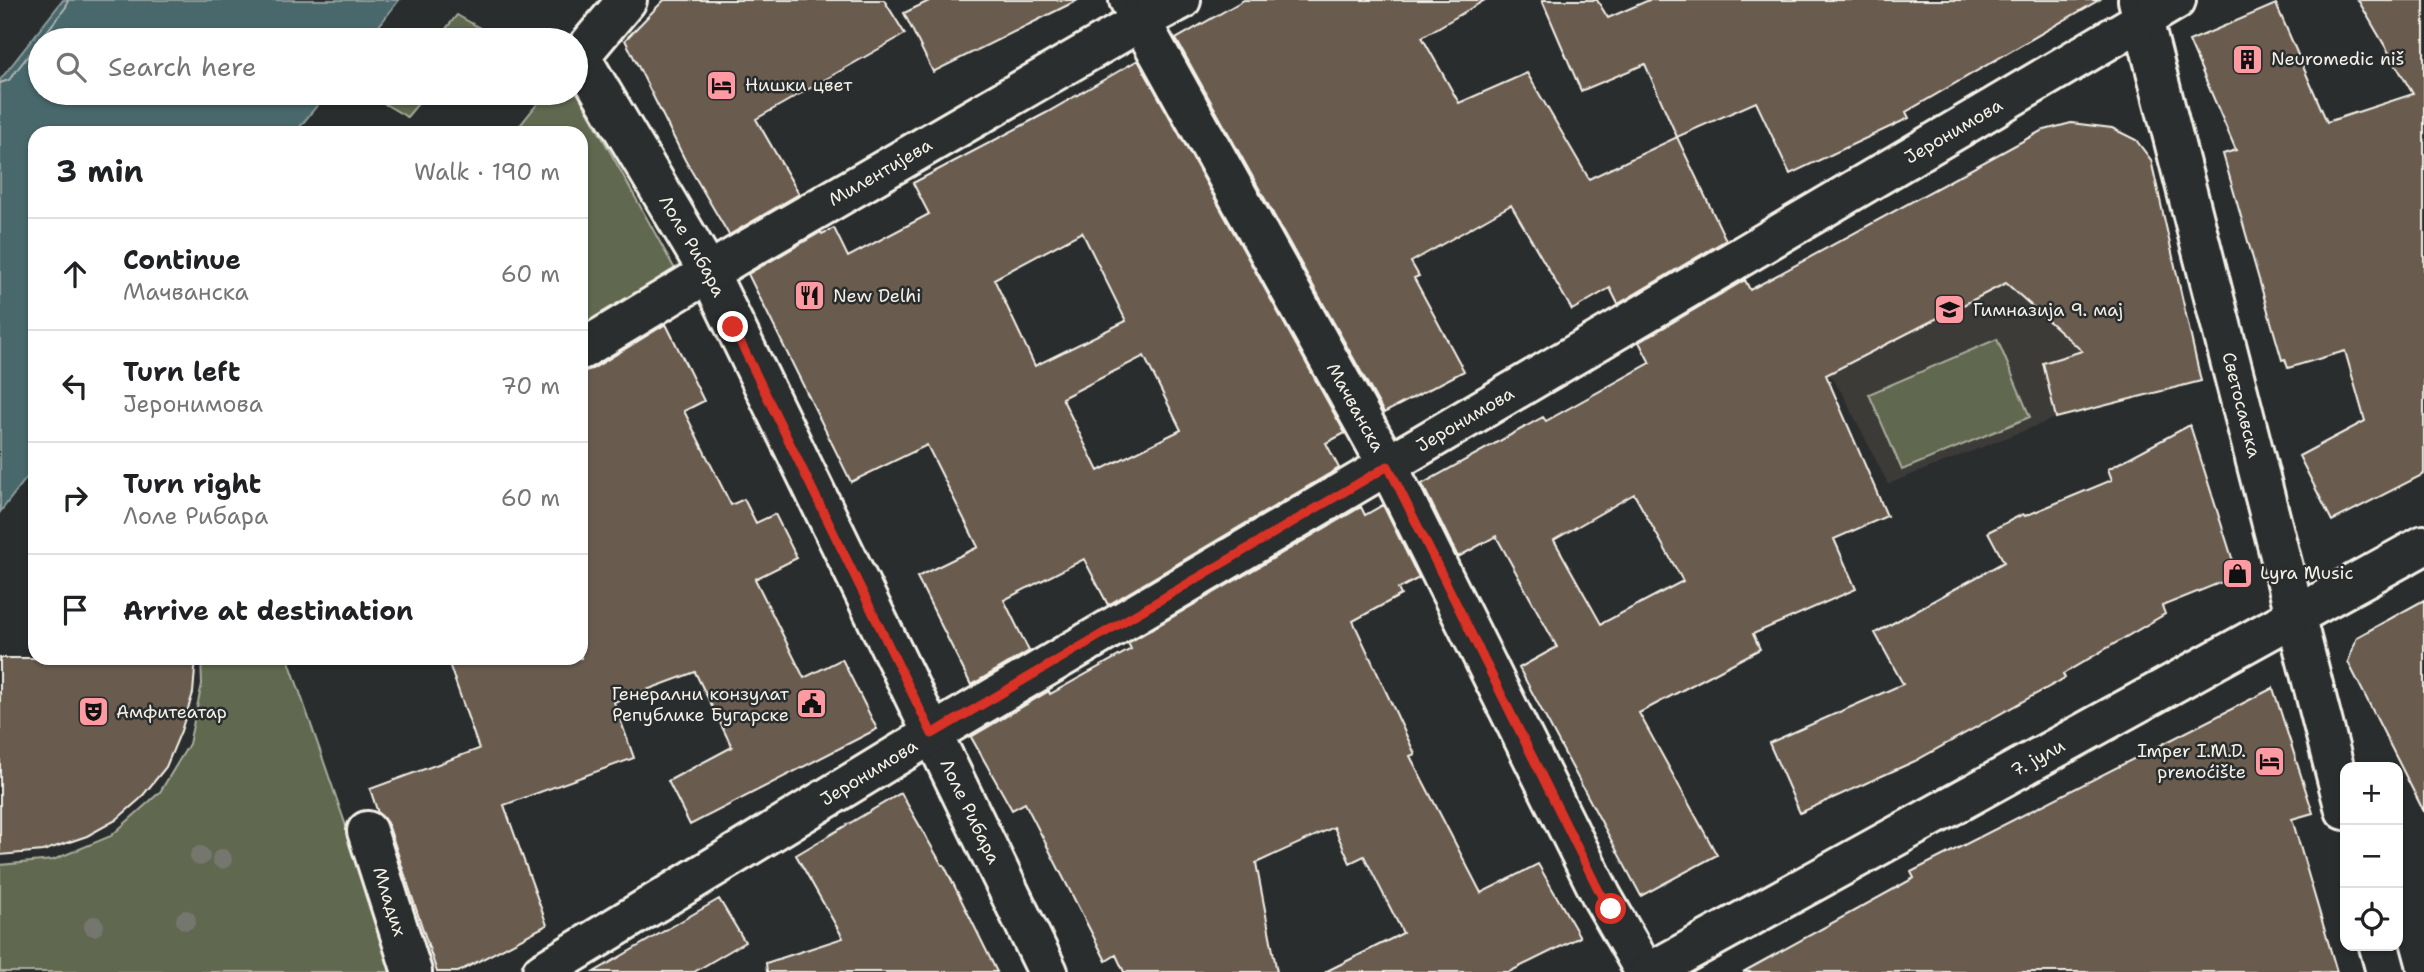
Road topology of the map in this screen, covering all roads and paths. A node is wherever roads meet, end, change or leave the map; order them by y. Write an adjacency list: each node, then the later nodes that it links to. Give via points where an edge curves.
1 (628, 0): 6 (street, Лоле Рибара)
2 (1181, 0): 5 (street, Милентијева)
3 (2176, 0): 4 (street, Јеронимова)
4 (2140, 10): 10 (street, Јеронимова); 12 (street, Светосавска)
5 (1135, 11): 8 (street, Милентијева); 10 (street, Мачванска)
6 (588, 47)
7 (588, 69): 8 (street, Лоле Рибара)
8 (709, 273): 9 (street, Милентијева); 13 (street, Лоле Рибара)
9 (588, 346)
10 (1388, 466): 13 (street, Јеронимова); 20 (street, Мачванска, via 1602,897)
11 (2424, 545): 12 (street, 7. јули)
12 (2297, 615): 14 (street, Светосавска); 20 (street, 7. јули)
13 (932, 734): 18 (street, Јеронимова); 19 (street, Лоле Рибара)
14 (2340, 790)
15 (367, 831): 17 (street, Младих)
16 (2380, 951): 21 (street)
17 (412, 972)
18 (542, 972)
19 (1048, 972)
20 (1647, 972)
21 (2386, 972)

